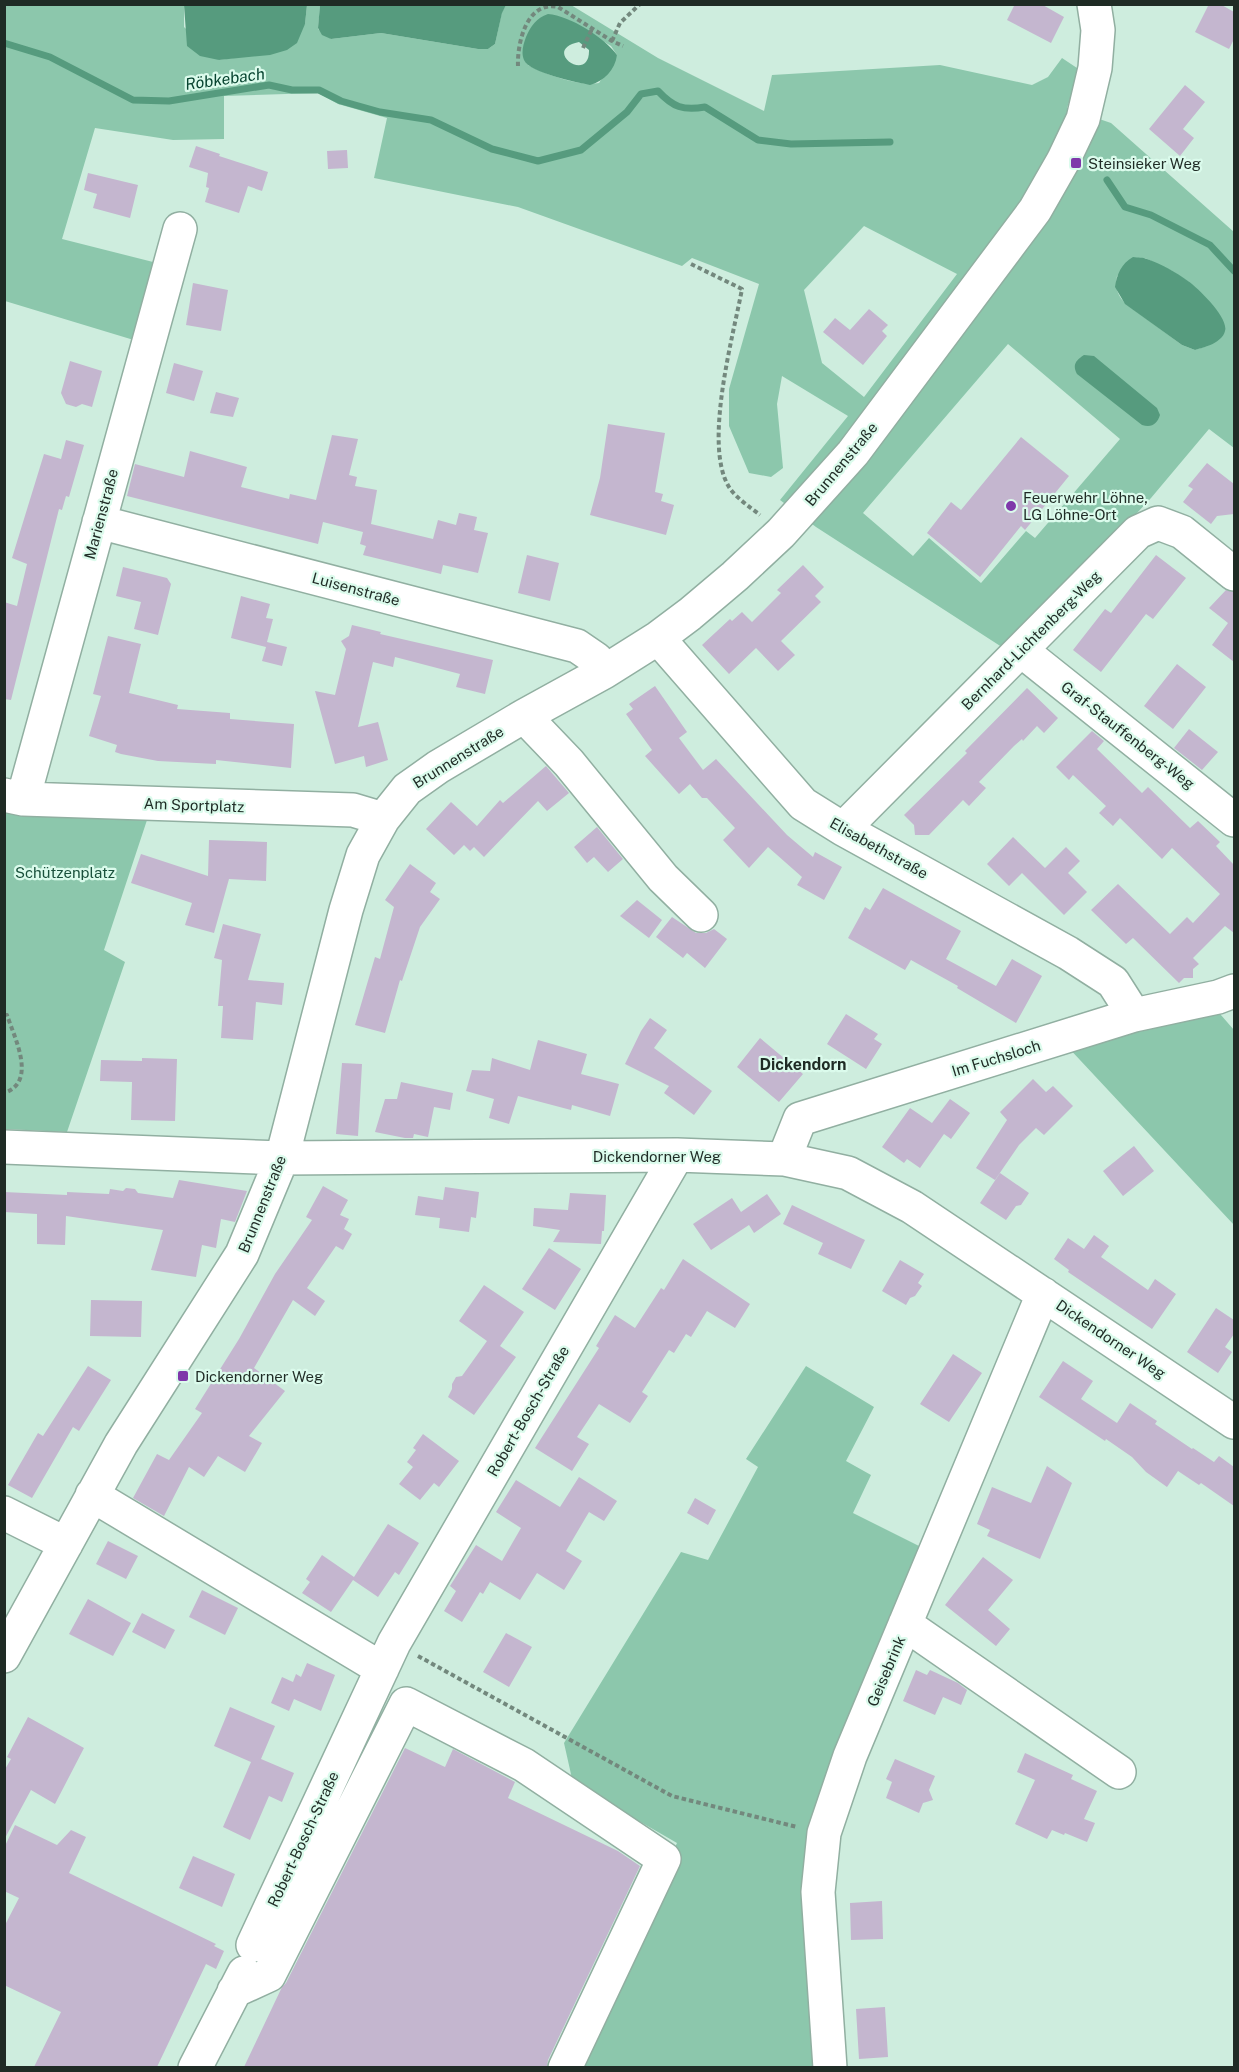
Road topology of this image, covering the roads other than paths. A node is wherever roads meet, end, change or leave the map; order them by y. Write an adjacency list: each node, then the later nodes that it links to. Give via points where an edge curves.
1 (1094, 4): 5 (street, Brunnenstraße, via 1098,30 1095,68 1083,119 1035,210 853,453 781,533)
2 (180, 229): 3 (street, Marienstraße)
3 (99, 522): 7 (street, Luisenstraße, via 577,646 596,659); 9 (street, Marienstraße)
4 (1234, 574): 6 (street, Bernhard-Lichtenberg-Weg, via 1182,532 1158,523 1138,532)
5 (658, 638): 7 (street, Brunnenstraße); 12 (street, Elisabethstraße, via 803,804)
6 (1022, 651): 11 (street, Graf-Stauffenberg-Weg); 12 (street, Bernhard-Lichtenberg-Weg)
7 (604, 672): 8 (street, Brunnenstraße)
8 (524, 716): 10 (street, Brunnenstraße, via 407,789); 13 (street, via 663,878)
9 (14, 797): 10 (street, Am Sportplatz, via 353,810)
10 (383, 819): 18 (street, Brunnenstraße, via 363,855 346,910)
11 (1234, 820)
12 (843, 829): 15 (street, Elisabethstraße, via 1104,976 1113,982)
13 (701, 915)
14 (1234, 991): 15 (street, Im Fuchsloch, via 1218,998)
15 (1134, 1015): 19 (street, Im Fuchsloch, via 800,1119)
16 (4, 1147): 18 (street, Dickendorner Weg)
17 (677, 1155): 18 (street, Dickendorner Weg); 19 (street, Dickendorner Weg); 27 (street, Robert-Bosch-Straße)
18 (282, 1158): 22 (street, Brunnenstraße, via 242,1254)
19 (784, 1159): 20 (street, Dickendorner Weg, via 848,1173 912,1207)
20 (1043, 1294): 21 (street, Dickendorner Weg); 25 (street, Geisebrink)
21 (1234, 1422)
22 (92, 1495): 24 (street, Brunnenstraße); 27 (street)
23 (4, 1513): 24 (street)
24 (66, 1544): 26 (street, Brunnenstraße)
25 (905, 1624): 28 (street); 32 (street, Geisebrink, via 850,1756 824,1833 818,1892)
26 (4, 1656)
27 (388, 1656): 29 (street, Robert-Bosch-Straße)
28 (1119, 1772)
29 (245, 1967): 30 (street, Robert-Bosch-Straße); 31 (street, via 269,1975 406,1704 524,1765 664,1859)
30 (195, 2067)
31 (566, 2067)
32 (830, 2067)

